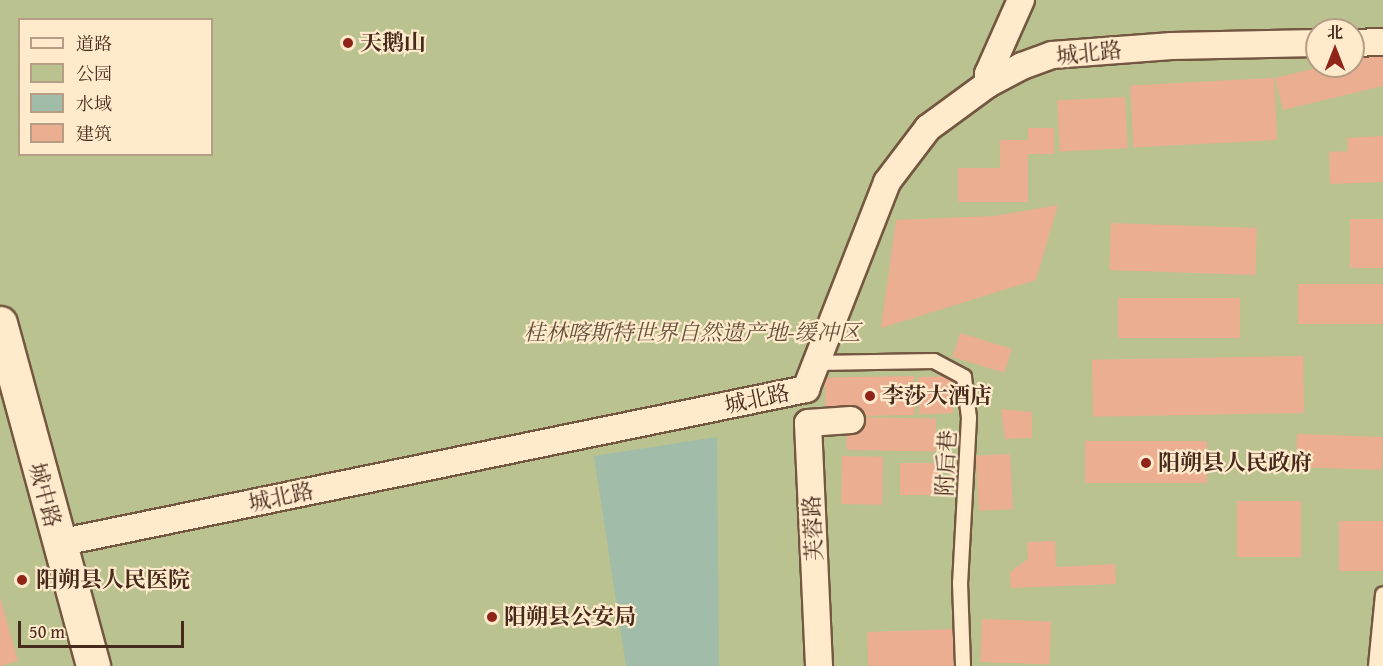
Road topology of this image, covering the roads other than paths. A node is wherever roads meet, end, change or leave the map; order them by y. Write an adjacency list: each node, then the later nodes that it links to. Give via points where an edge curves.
1 (1021, 0): 5 (street, via 988,74)
2 (1383, 42): 4 (street)
3 (1305, 43): 5 (street, 城北路, via 1172,46 1052,55)
4 (1365, 43)
5 (988, 84): 7 (street, 城北路, via 928,128 887,182)
6 (0, 323): 11 (street, 城中路)
7 (817, 363): 8 (street, 城北路); 15 (lane, 附后巷, via 934,361 964,377 969,418 960,583)
8 (806, 389): 10 (street, 芙蓉路); 11 (street, 城北路)
9 (851, 420): 10 (street)
10 (809, 449): 14 (street, 芙蓉路)
11 (58, 543): 13 (street, 城中路)
12 (1383, 594): 16 (lane)
13 (93, 666)
14 (819, 666)
15 (963, 666)
16 (1376, 666)

